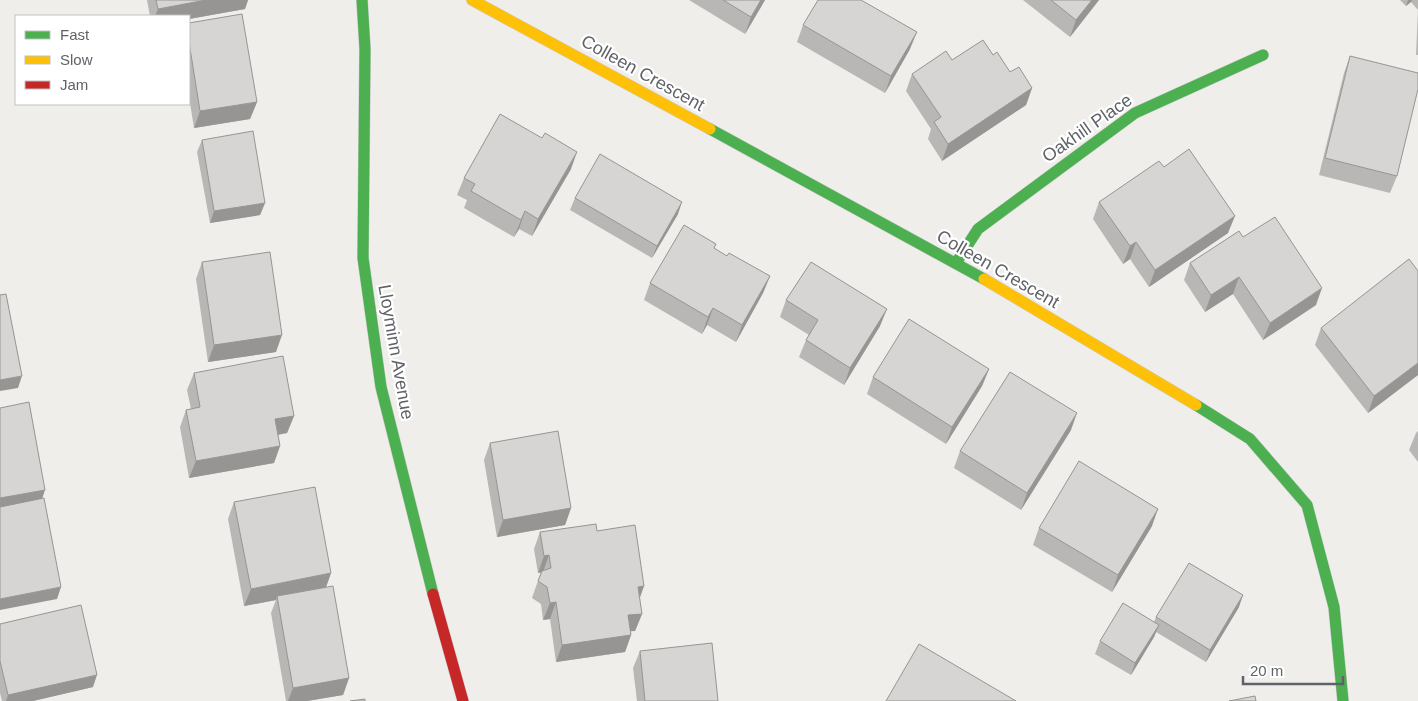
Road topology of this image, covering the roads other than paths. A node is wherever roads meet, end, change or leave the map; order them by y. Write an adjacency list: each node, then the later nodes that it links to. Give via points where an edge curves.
1 (362, 0): 5 (street, Lloyminn Avenue, via 365,59 363,258 381,387 428,578)
2 (472, 0): 4 (street, Colleen Crescent)
3 (1263, 55): 4 (street, Oakhill Place, via 1134,112 978,229)
4 (956, 263): 6 (street, Colleen Crescent, via 1250,438 1307,505 1334,607)
5 (463, 701)
6 (1343, 701)

